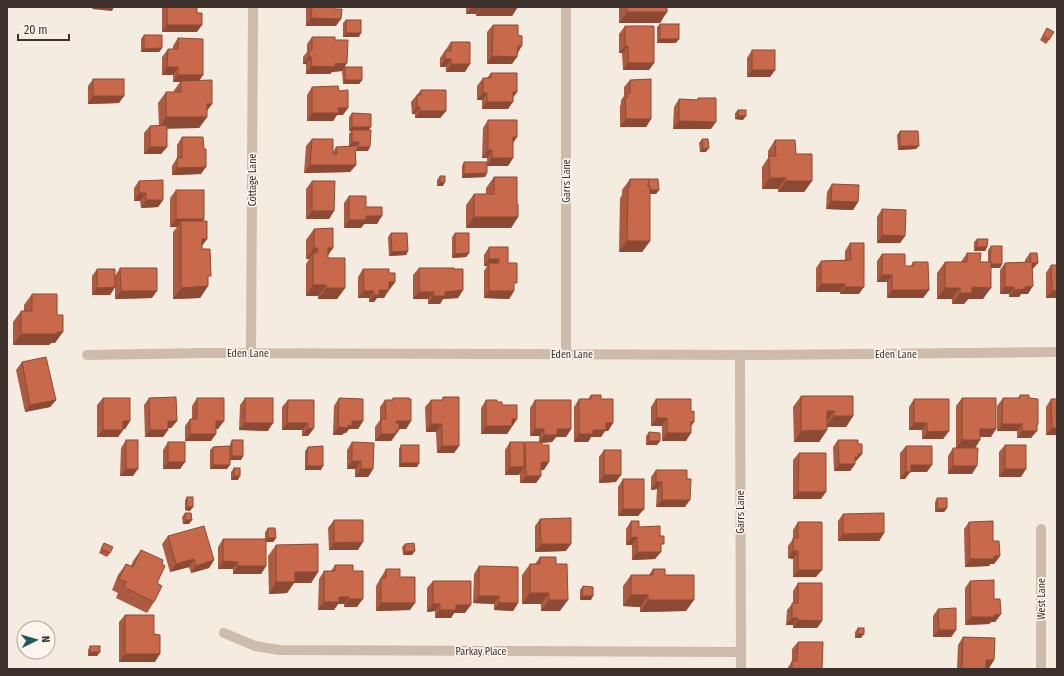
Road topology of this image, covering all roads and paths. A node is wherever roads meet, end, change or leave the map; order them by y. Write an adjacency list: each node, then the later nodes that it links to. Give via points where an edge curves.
1 (253, 7): 4 (street, Cottage Lane)
2 (566, 7): 5 (street, Garrs Lane)
3 (1057, 352): 7 (street, Eden Lane)
4 (251, 353): 5 (street, Eden Lane); 6 (street, Eden Lane)
5 (566, 354): 7 (street, Eden Lane)
6 (87, 355)
7 (740, 355): 10 (street, Garrs Lane)
8 (1041, 529): 12 (street, West Lane)
9 (224, 633): 10 (street, Parkay Place, via 254,646 279,650)
10 (741, 652): 11 (street, Garrs Lane)
11 (741, 669)
12 (1041, 669)

